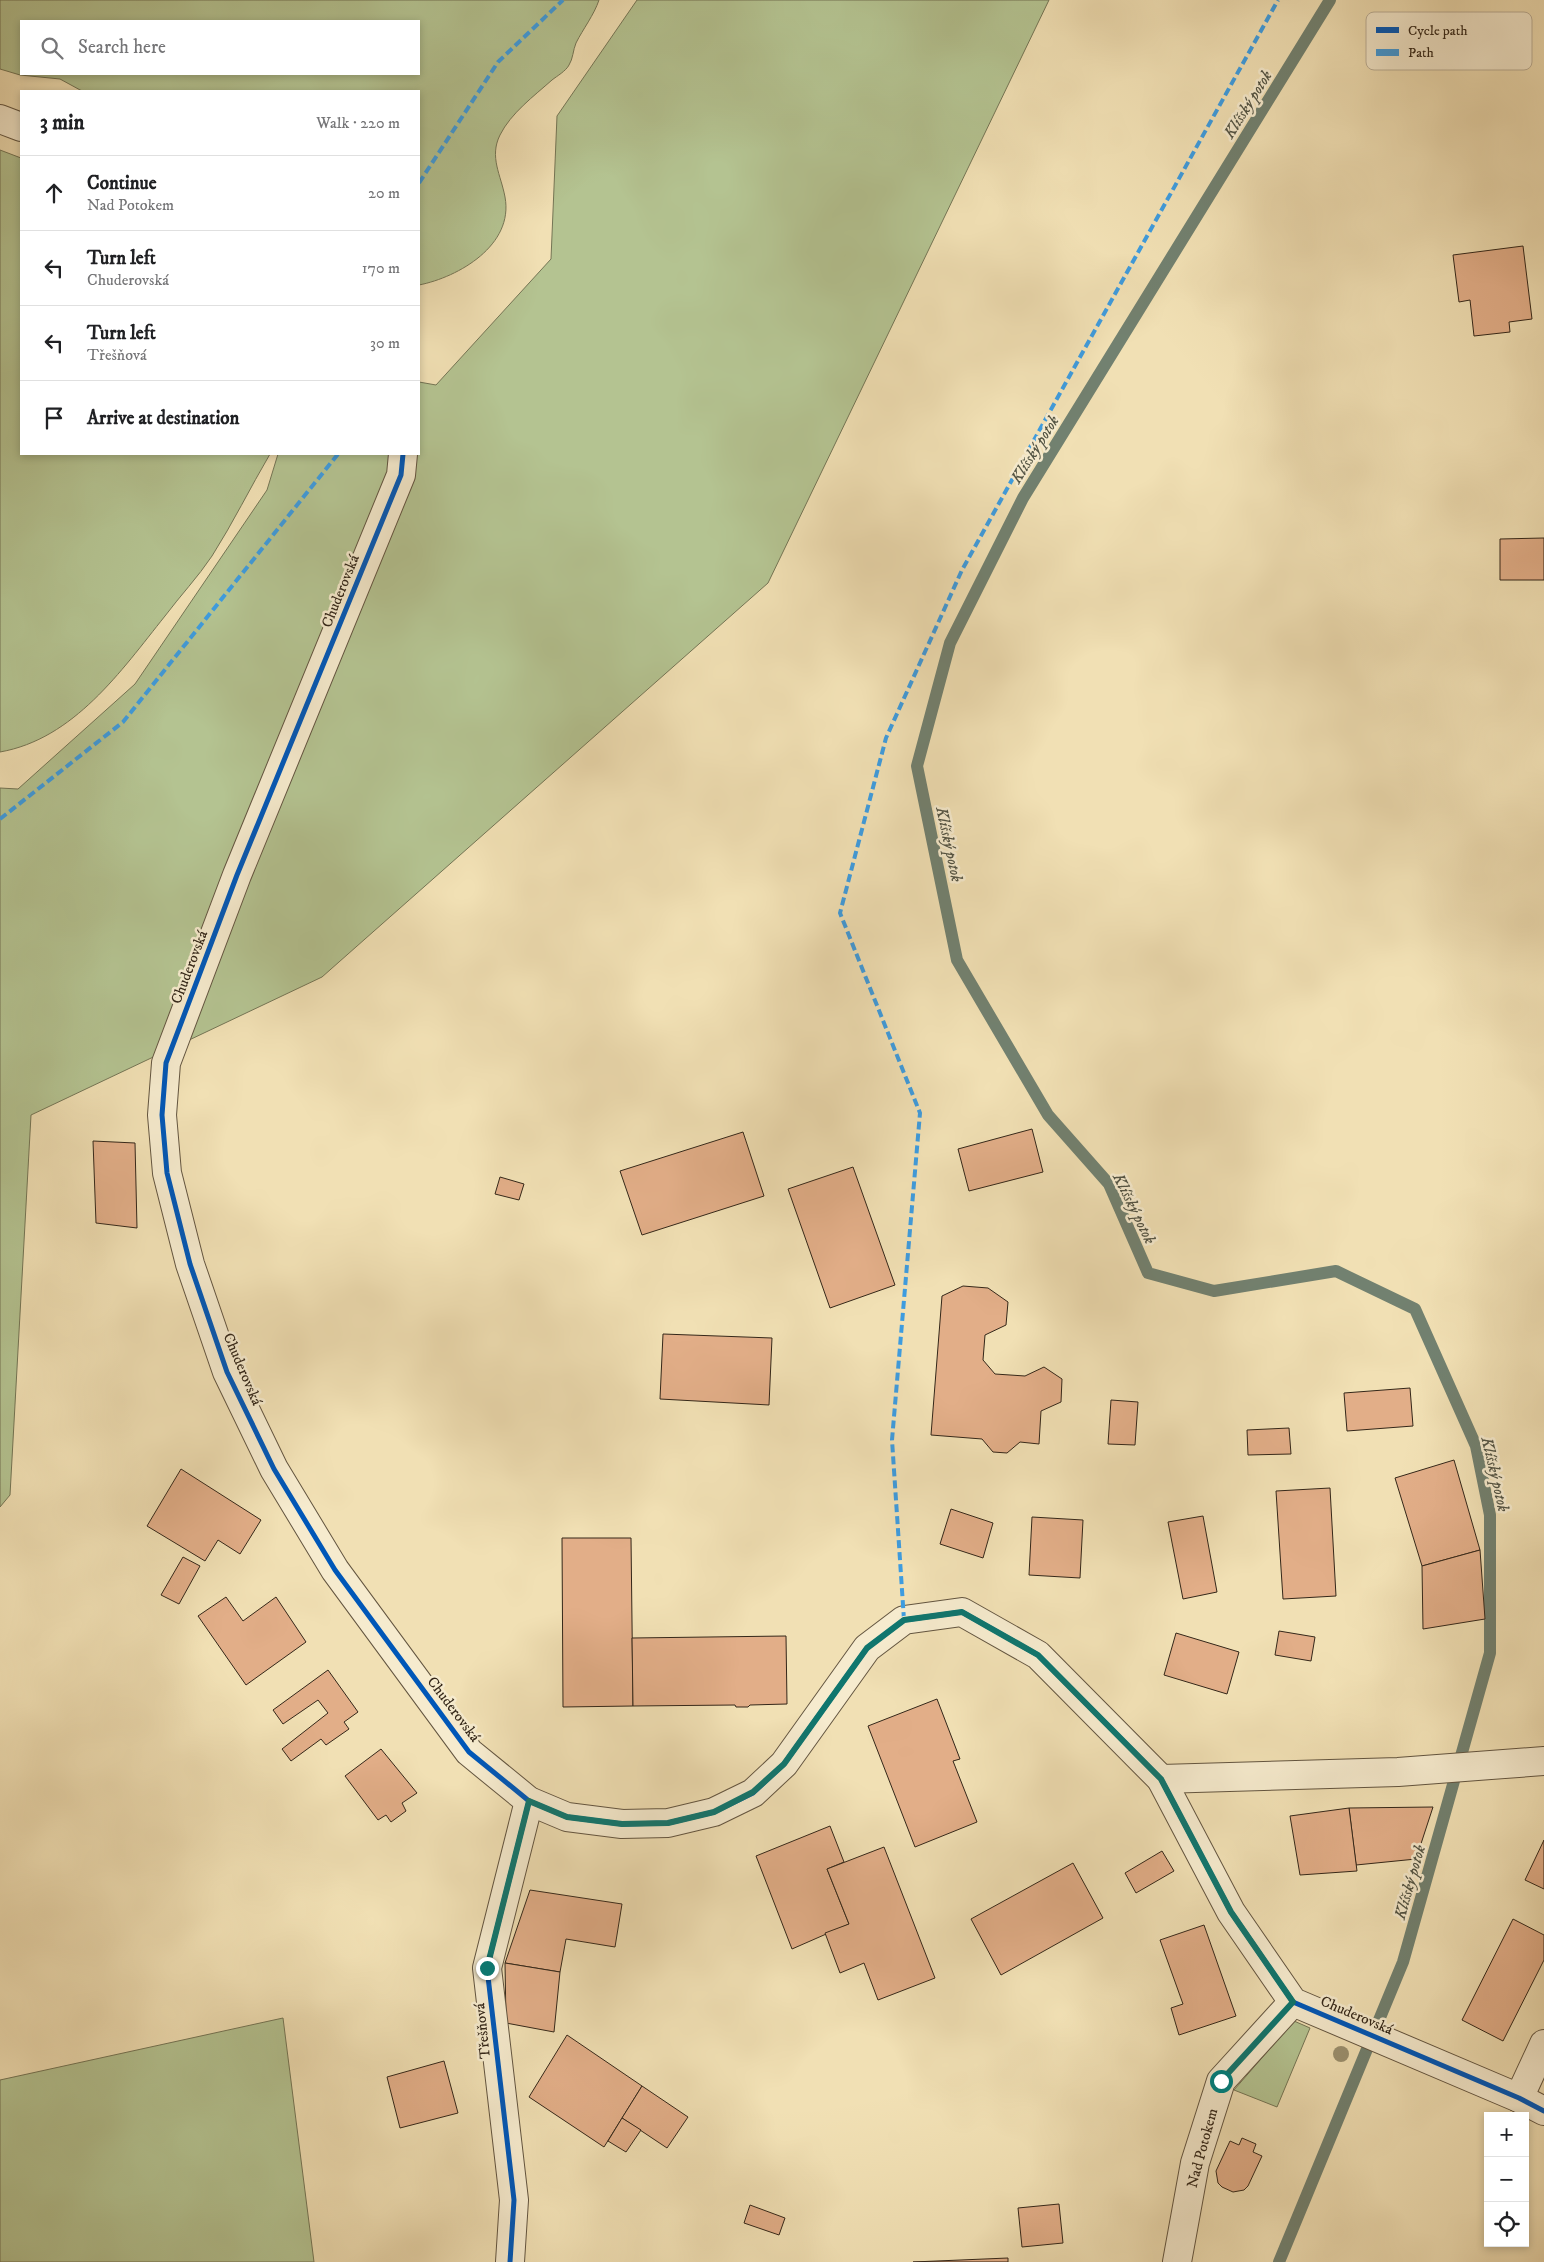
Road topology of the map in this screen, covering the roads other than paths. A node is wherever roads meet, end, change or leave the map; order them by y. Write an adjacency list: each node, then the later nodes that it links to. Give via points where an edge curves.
1 (0, 119): 2 (street)
2 (20, 127)
3 (403, 455): 6 (street, Chuderovská, via 401,475 237,875 166,1064 162,1115 168,1173 190,1264 227,1372 274,1469 336,1570 470,1752)
4 (1544, 1761): 5 (street, via 1429,1770)
5 (1161, 1779): 6 (street, Chuderovská, via 1038,1655 962,1612 904,1620 867,1648 784,1764 753,1792 714,1812 668,1823 622,1824 567,1817); 7 (street, Chuderovská, via 1231,1912)
6 (529, 1801): 11 (street, Třešňová, via 487,1968 514,2200)
7 (1293, 2002): 9 (street, Chuderovská); 12 (street, Nad Potokem, via 1221,2081 1195,2163)
8 (1544, 2044): 9 (street)
9 (1520, 2098): 10 (street, Chuderovská)
10 (1544, 2111)
11 (510, 2262)
12 (1177, 2262)

